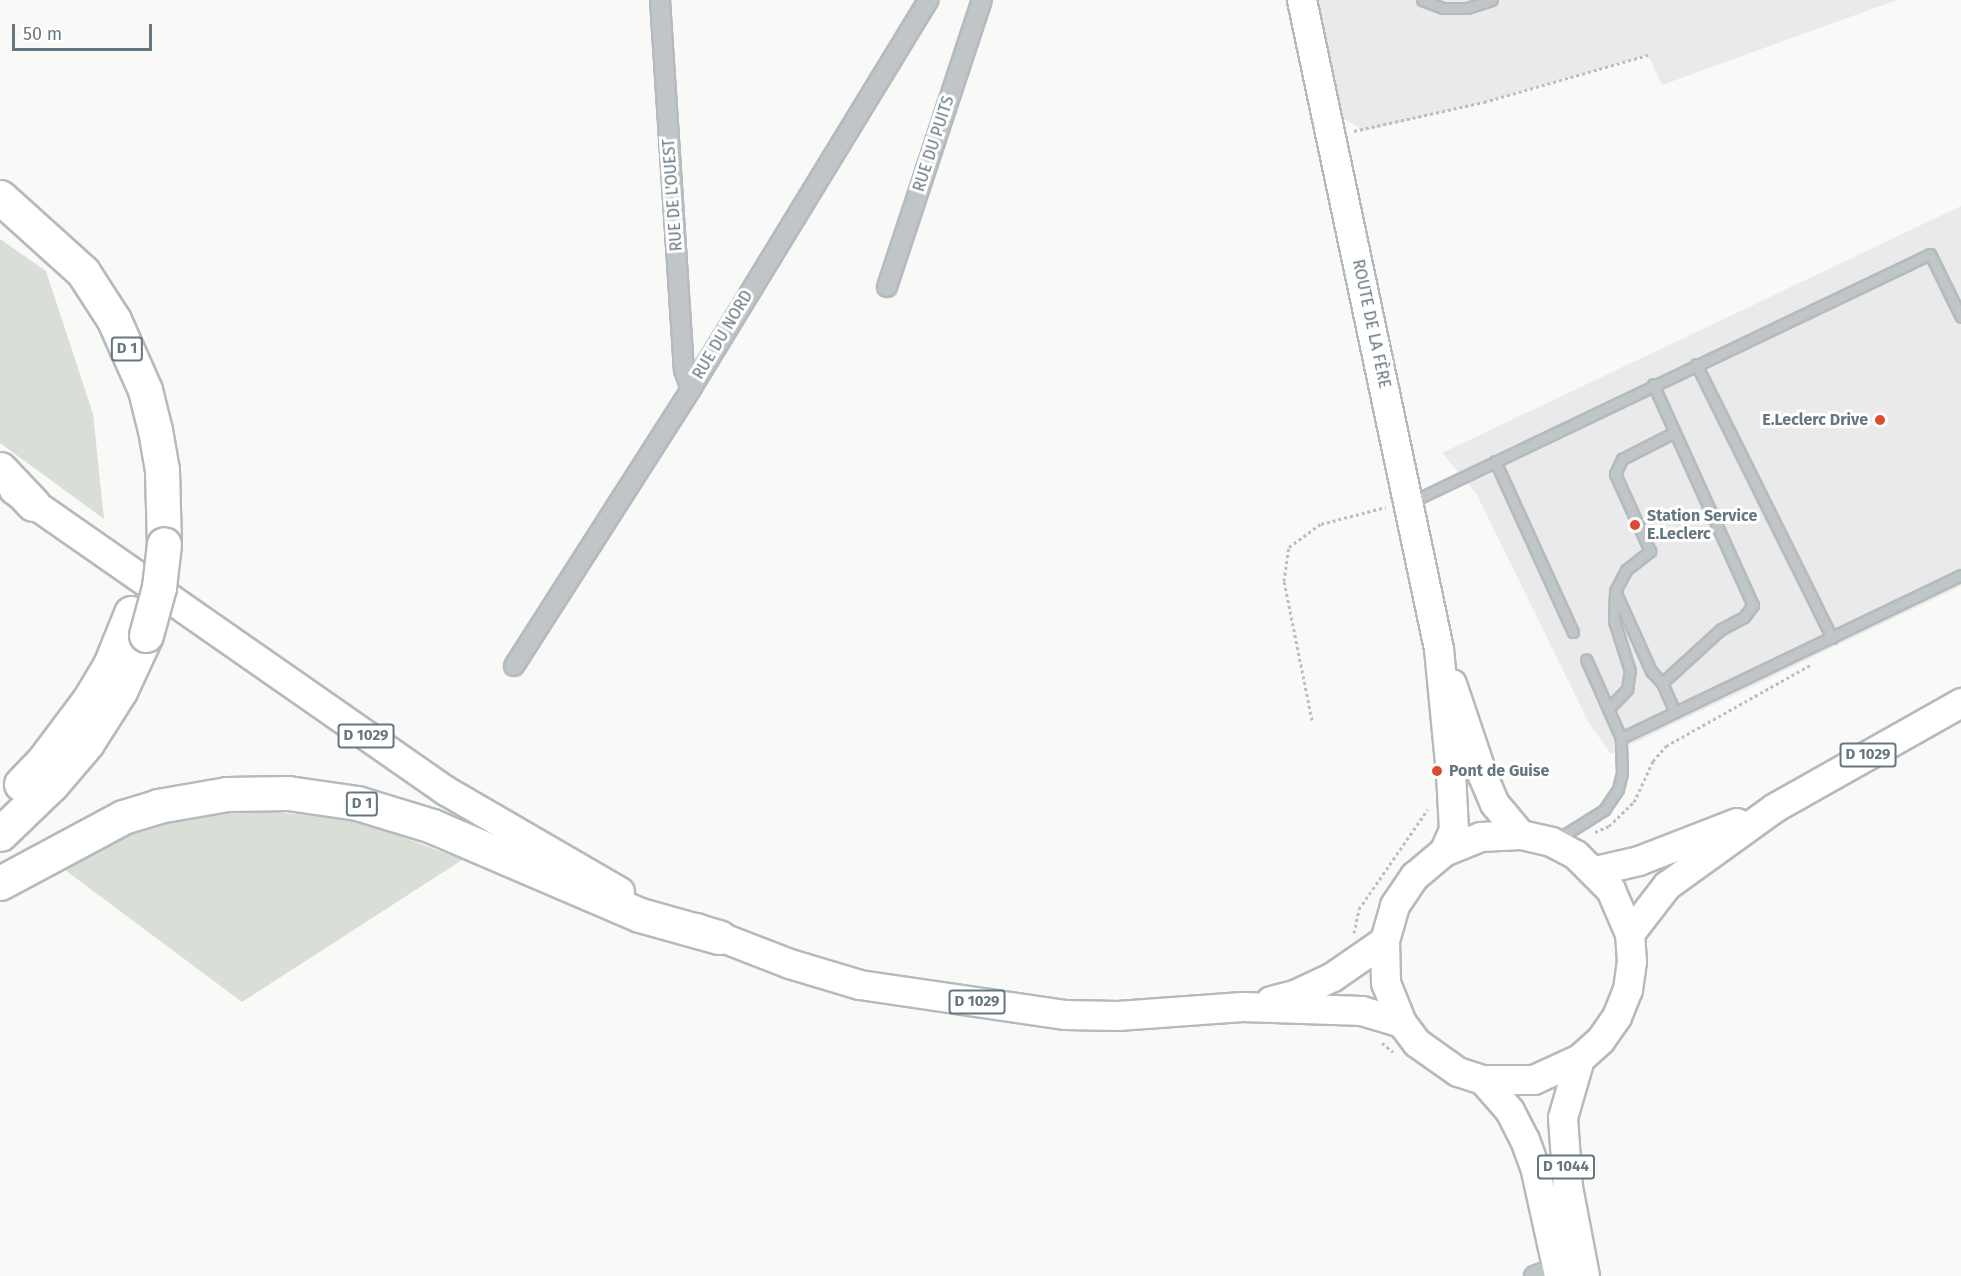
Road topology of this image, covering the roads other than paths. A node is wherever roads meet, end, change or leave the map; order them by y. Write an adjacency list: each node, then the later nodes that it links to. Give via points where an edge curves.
1 (660, 0): 13 (street, RUE DE L'OUEST, via 684,370)
2 (927, 0): 13 (street, RUE DU NORD)
3 (982, 0): 9 (street, RUE DU PUITS)
4 (1302, 0): 18 (main road, ROUTE DE LA FÈRE)
5 (1422, 0): 6 (lane, via 1443,8 1467,8)
6 (1492, 0)
7 (0, 197): 20 (highway, D 1, via 83,272 114,320 145,390 155,430 162,470)
8 (0, 222): 20 (highway, D 1, via 31,247 62,281 107,356 131,416)
9 (887, 287)
10 (1961, 317): 11 (lane, via 1930,254)
11 (1696, 364): 12 (lane); 25 (lane)
12 (1653, 384): 14 (lane); 15 (lane)
13 (691, 389): 28 (street, RUE DU NORD)
14 (1675, 432): 22 (lane, via 1622,459 1615,474 1650,551 1626,570); 29 (lane, via 1753,605 1744,617 1721,629)
15 (1495, 461): 18 (lane); 24 (lane)
16 (0, 469): 19 (highway)
17 (0, 480): 19 (main road, D 1029)
18 (1408, 503): 26 (main road, ROUTE DE LA FÈRE)
19 (33, 504): 43 (main road, D 1029, via 446,791 598,881)
20 (153, 542): 23 (highway, D 1)
21 (1961, 575): 25 (lane)
22 (1615, 591): 29 (lane, via 1651,671); 31 (lane, via 1614,621 1630,670 1627,689)
23 (138, 624): 34 (highway, D 1, via 44,760); 36 (highway, D 1, via 120,691 87,743 52,784)
24 (1573, 632)
25 (1832, 638): 32 (lane)
26 (1439, 649): 37 (main road, ROUTE DE LA FÈRE, via 1483,776 1496,804); 39 (main road, ROUTE DE LA FÈRE, via 1454,830)
27 (1586, 659): 31 (lane)
28 (514, 666)
29 (1662, 683): 32 (lane)
30 (1961, 703): 35 (main road, D 1029)
31 (1608, 709): 33 (lane)
32 (1675, 712): 33 (lane)
33 (1621, 738): 38 (lane, via 1618,789 1604,810)
34 (0, 804)
35 (1775, 808): 40 (main road, D 1029, via 1639,861); 42 (main road, D 1029, via 1667,886)
36 (0, 834)
37 (1521, 835): 38 (main road); 39 (main road, via 1481,837)
38 (1552, 842): 40 (main road)
39 (1443, 852): 44 (main road, via 1415,876 1400,899)
40 (1596, 871): 42 (main road, via 1623,911)
41 (0, 883): 43 (highway, D 1, via 57,850 149,809 227,794 288,793 357,803 432,826 640,915)
42 (1630, 934): 47 (main road, via 1628,990 1612,1024)
43 (719, 937): 45 (main road, D 1029, via 860,985 1066,1015 1118,1016)
44 (1385, 941): 45 (main road, D 1029, via 1352,967 1295,995); 46 (main road, via 1386,983)
45 (1243, 1008): 46 (main road, D 1029, via 1362,1011)
46 (1402, 1023): 48 (main road, via 1436,1059)
47 (1580, 1059): 48 (main road, via 1534,1080); 50 (main road, D 1044, via 1563,1118 1568,1187)
48 (1483, 1080): 49 (main road, D 1044, via 1510,1111 1536,1171)
49 (1550, 1273)
50 (1585, 1276)

